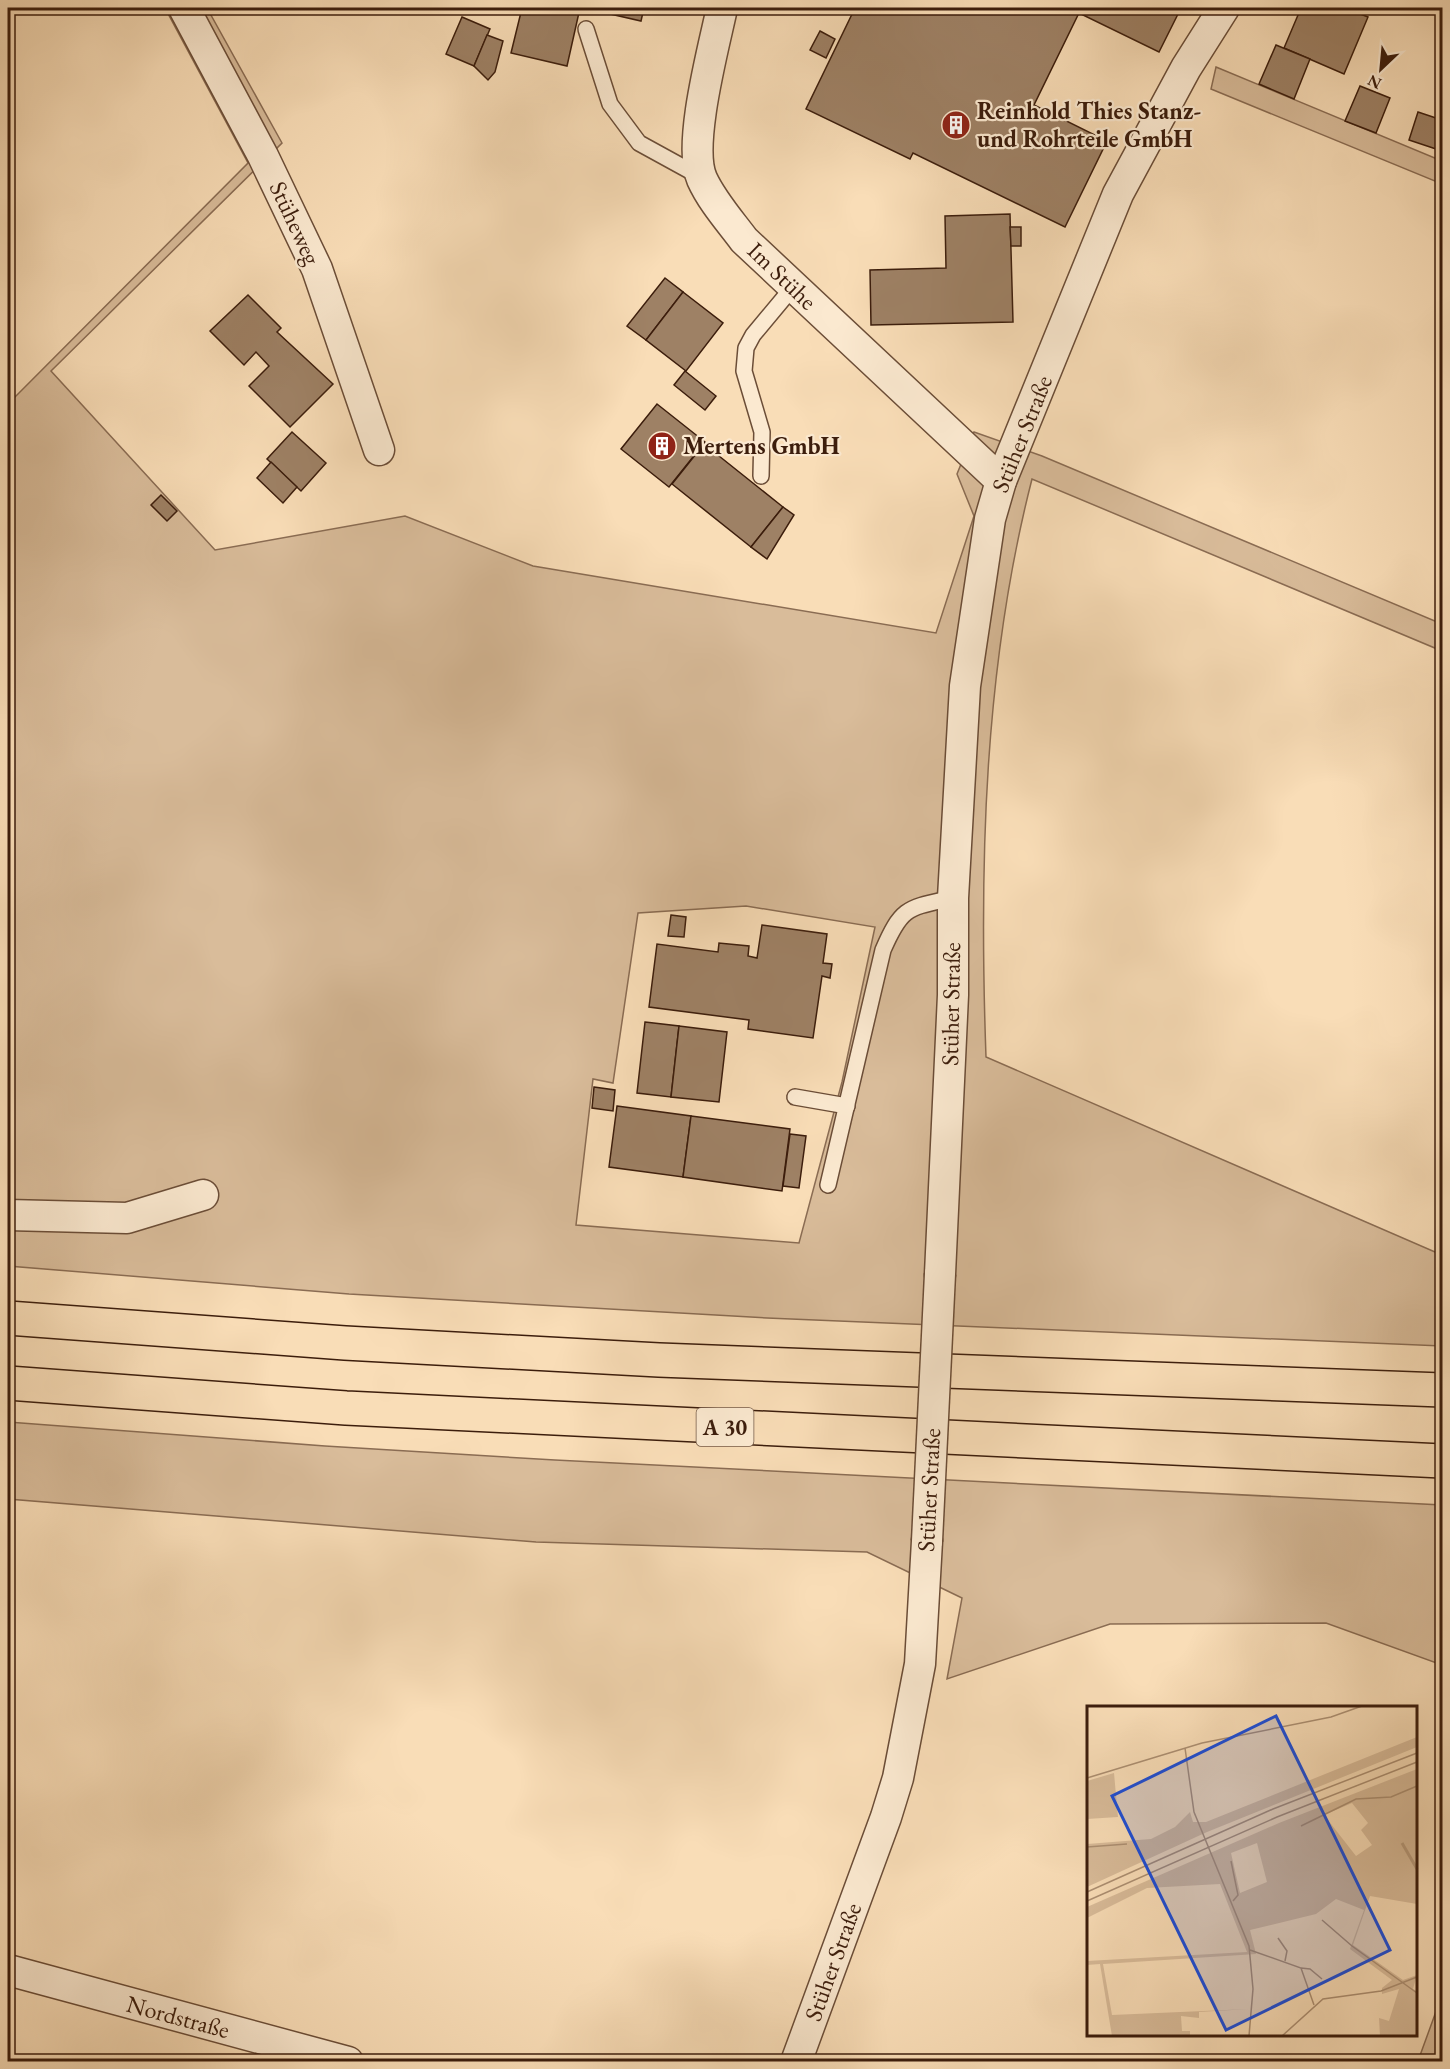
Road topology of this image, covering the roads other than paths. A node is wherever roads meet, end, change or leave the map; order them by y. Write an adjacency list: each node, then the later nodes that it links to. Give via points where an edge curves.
1 (184, 8): 7 (street, Stüheweg, via 263,156 317,269)
2 (722, 8): 5 (street, Im Stühe, via 697,140)
3 (1224, 8): 9 (street, Stüher Straße, via 1186,68 1118,194)
4 (586, 29): 5 (lane, via 610,104 639,143)
5 (701, 177): 6 (street, Im Stühe, via 744,240)
6 (793, 288): 8 (lane, via 746,348 744,371 762,432); 9 (street, Im Stühe)
7 (379, 450)
8 (762, 476)
9 (1001, 481): 10 (street, Stüher Straße, via 990,519 965,686)
10 (953, 898): 12 (lane, via 911,907 895,922 883,950); 22 (street, Stüher Straße, bridge, via 953,995 920,1664 898,1778 886,1817)
11 (795, 1097): 12 (lane)
12 (847, 1106): 13 (lane)
13 (828, 1185)
14 (203, 1195): 15 (street, via 127,1218)
15 (8, 1215)
16 (8, 1318): 18 (highway, via 357,1344 670,1360)
17 (8, 1383): 19 (highway, A 30, via 346,1408)
18 (1443, 1390)
19 (1443, 1461)
20 (8, 1970): 21 (street, Nordstraße)
21 (348, 2061)
22 (796, 2061)

